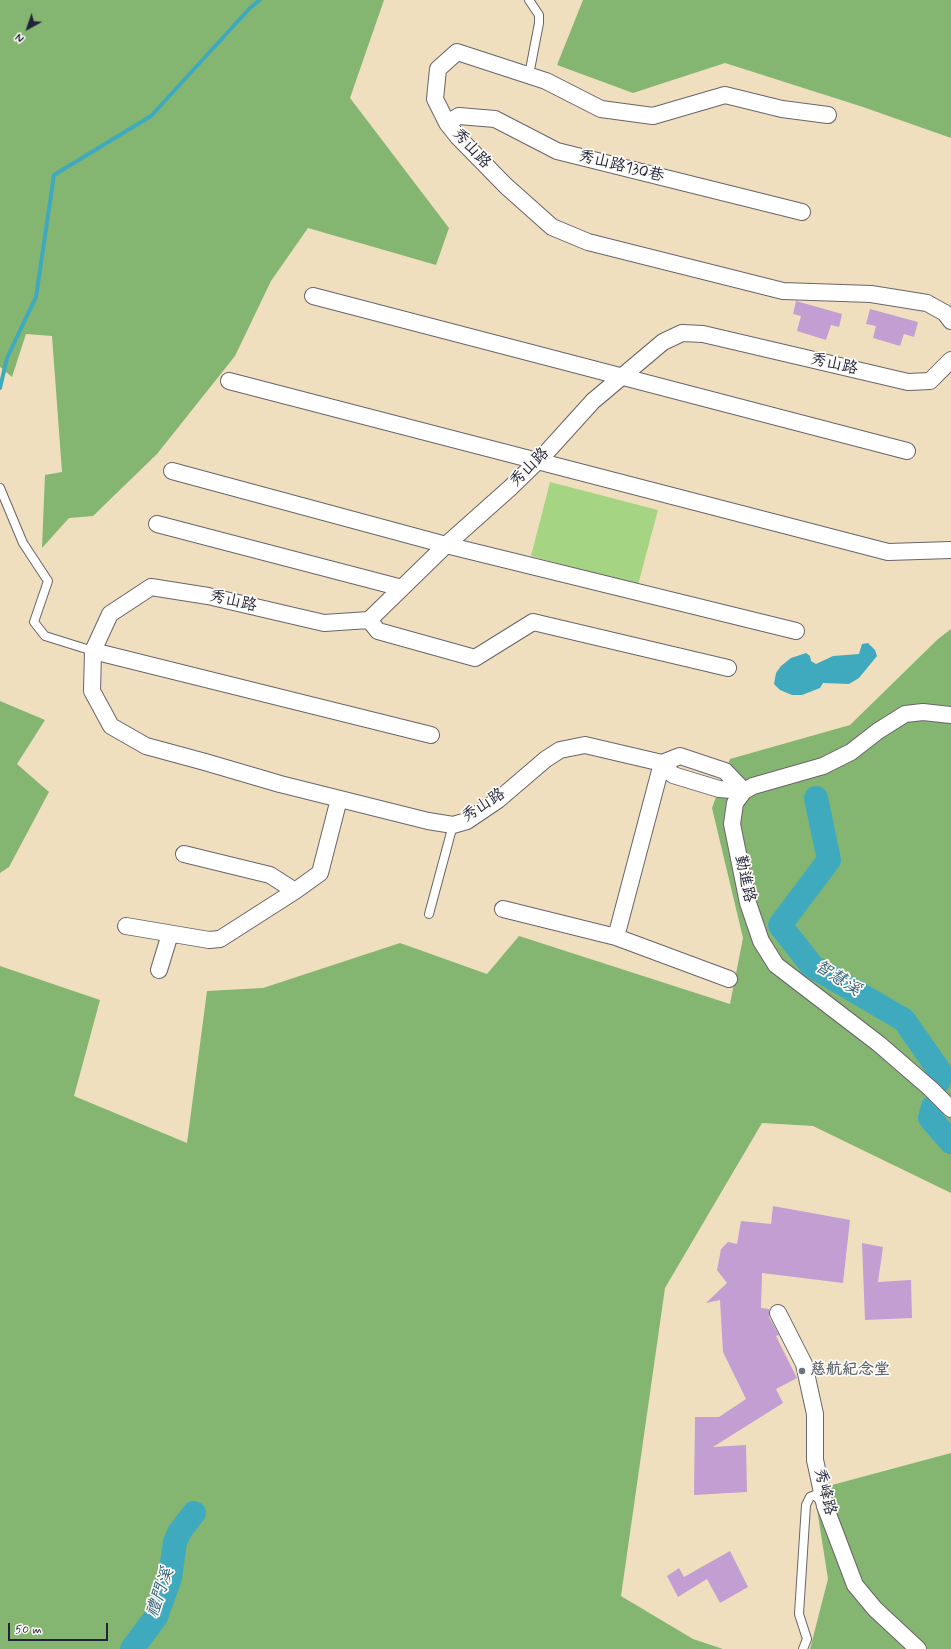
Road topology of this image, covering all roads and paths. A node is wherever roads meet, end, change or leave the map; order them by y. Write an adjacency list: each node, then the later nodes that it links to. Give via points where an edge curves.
1 (529, 0): 2 (lane, via 539,15 540,23)
2 (529, 76): 3 (street, 秀山路, via 546,81 601,109 654,116 725,96 782,109); 4 (street, 秀山路, via 457,52 438,69 435,99)
3 (828, 115)
4 (447, 123): 5 (street, 秀山路130巷, via 459,116 495,118 557,152); 7 (street, 秀山路, via 506,186 552,226 588,242 783,291 871,294 927,303 945,313)
5 (802, 212)
6 (313, 296): 9 (street)
7 (951, 321)
8 (951, 360): 9 (street, 秀山路, via 930,381 908,382 703,334 682,333 663,342)
9 (622, 376): 11 (street); 12 (street, 秀山路, via 593,401)
10 (229, 380): 12 (street)
11 (907, 451)
12 (538, 460): 16 (street, 秀山路); 17 (street, via 888,552)
13 (172, 471): 16 (street)
14 (0, 488): 21 (lane, via 23,543 48,581 34,622 45,636)
15 (157, 524): 18 (street)
16 (446, 544): 18 (street, 秀山路); 20 (street)
17 (951, 550)
18 (402, 588): 19 (street, 秀山路)
19 (369, 620): 21 (street, 秀山路, via 324,623 208,596 151,587 110,614); 22 (street, via 378,631 475,658 534,622)
20 (796, 631)
21 (93, 651): 24 (street); 27 (street, 秀山路, via 92,691 111,726 146,746)
22 (728, 668)
23 (951, 715): 26 (street, via 923,712 905,714 851,752 823,766 753,786)
24 (431, 735)
25 (662, 763): 26 (street, via 680,756 725,771); 28 (street, 秀山路, via 585,745 560,750 498,800 467,821); 35 (street)
26 (744, 791): 38 (street, 勤進路, via 735,803 732,824 748,903 760,941 776,965 879,1044 932,1089)
27 (339, 799): 28 (street, 秀山路, via 428,822); 30 (street, via 320,873)
28 (453, 825): 32 (lane)
29 (184, 854): 30 (street, via 270,875)
30 (295, 891): 34 (street, via 220,939 209,940)
31 (503, 909): 35 (street)
32 (430, 914)
33 (126, 926): 34 (street)
34 (170, 934): 36 (street)
35 (616, 937): 37 (street)
36 (159, 970)
37 (729, 979)
38 (951, 1109)
39 (778, 1313): 40 (street, 秀峰路, via 804,1364 815,1414 815,1460)
40 (825, 1506): 41 (lane, via 815,1495 810,1497 806,1505 799,1614 807,1640); 42 (street, 秀峰路, via 855,1585 875,1609)
41 (803, 1649)
42 (918, 1649)

